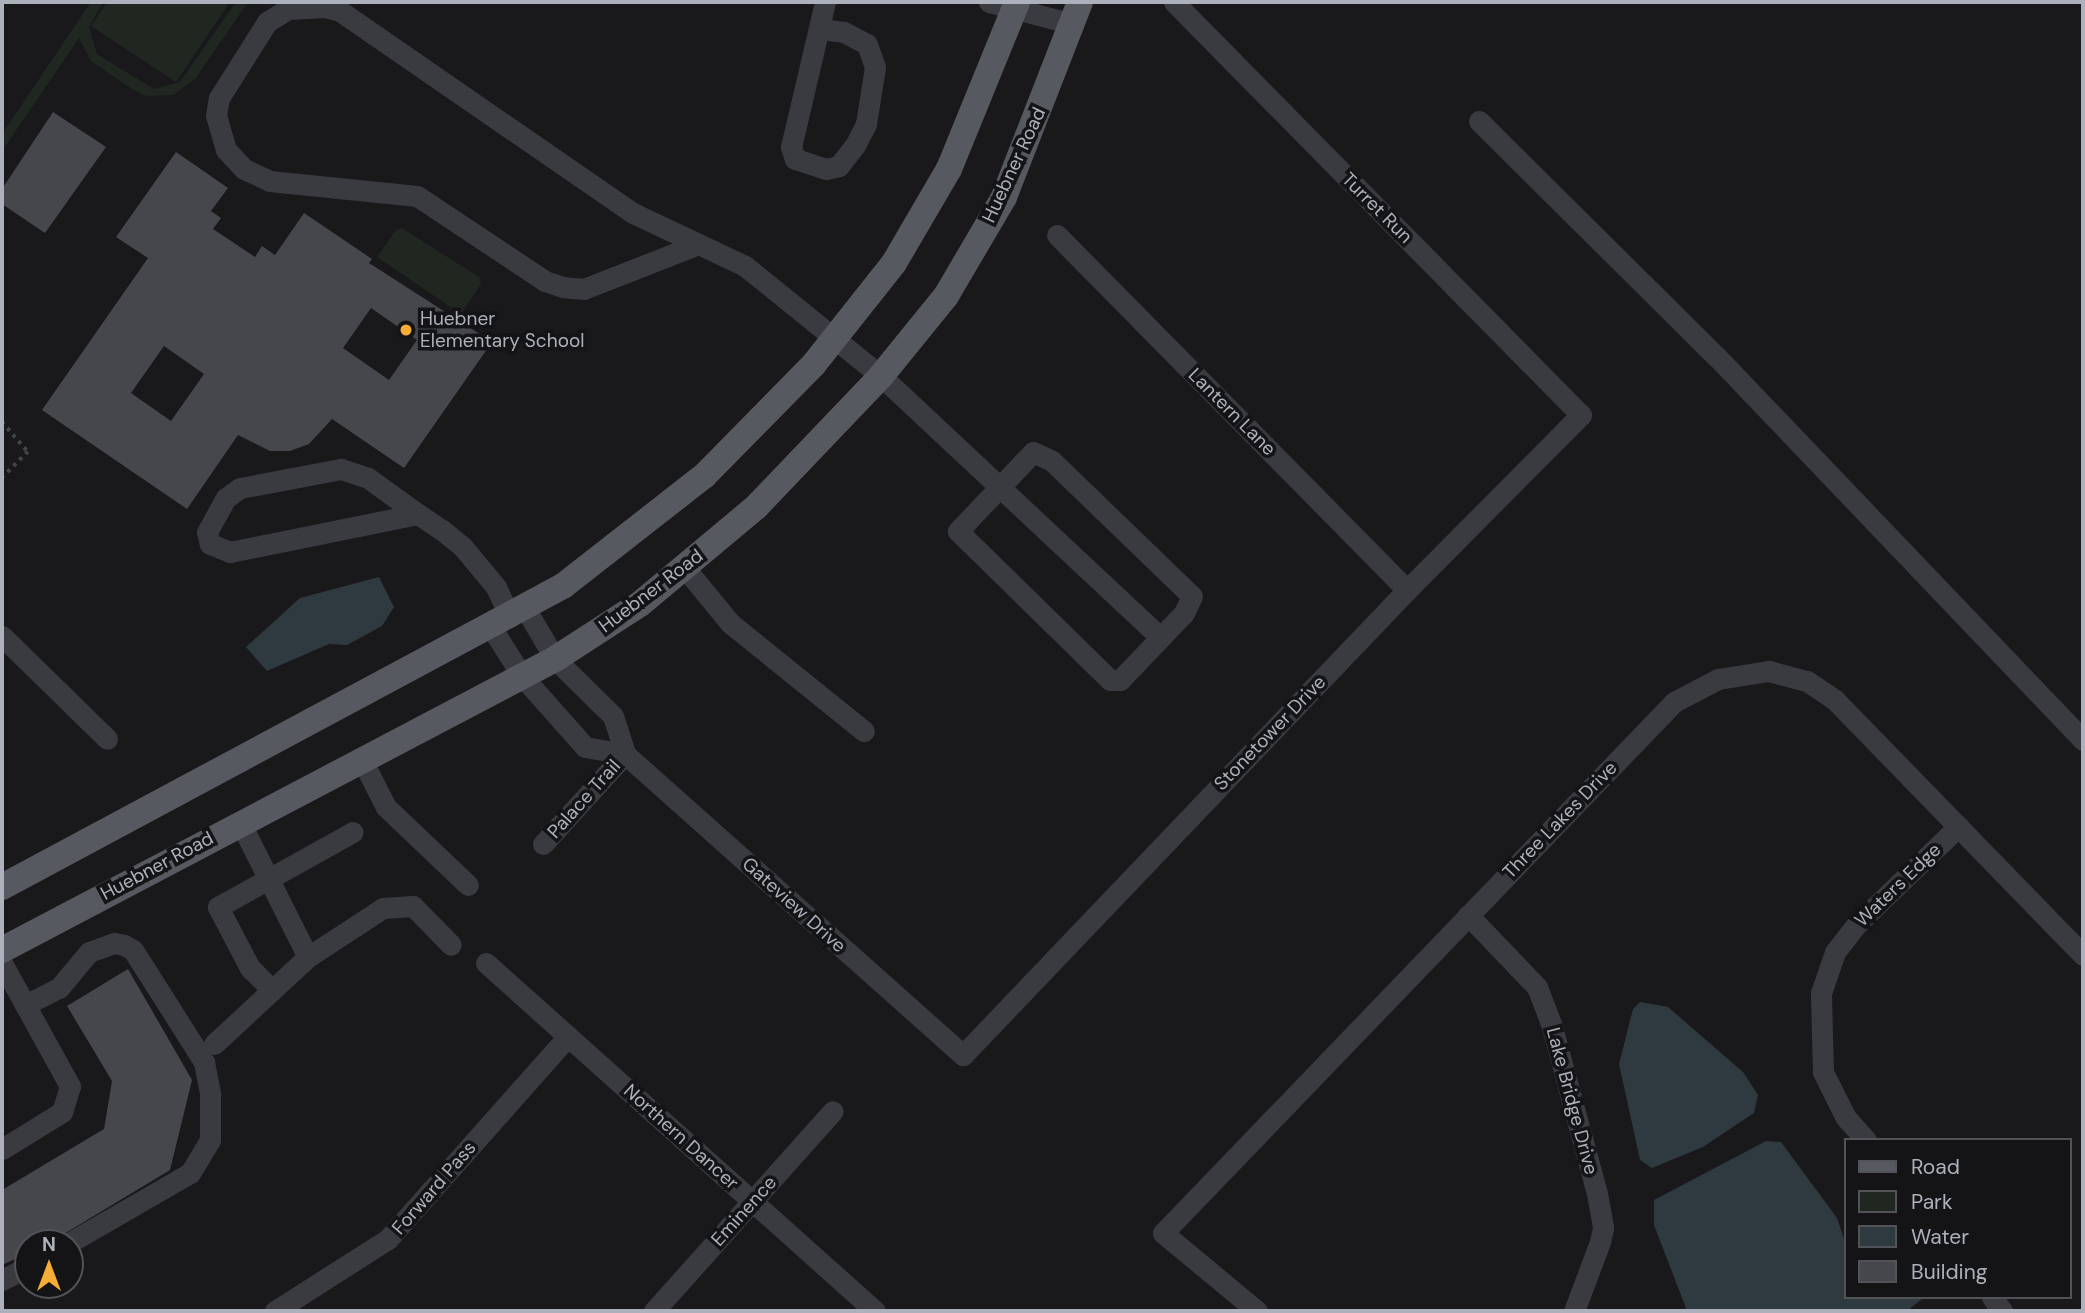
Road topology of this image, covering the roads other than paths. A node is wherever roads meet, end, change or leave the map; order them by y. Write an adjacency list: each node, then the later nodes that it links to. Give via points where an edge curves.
1 (825, 2): 6 (street)
2 (989, 2): 4 (street)
3 (1174, 2): 12 (street, Turret Run)
4 (1016, 5): 5 (street); 10 (main road, via 949,169 894,263)
5 (1076, 13): 11 (main road, Huebner Road, via 1004,197 946,296)
6 (820, 29): 6 (street, via 790,147 795,159 826,169 839,166 866,124 875,67 867,44 844,32)
7 (1479, 121): 24 (street, via 1717,357)
8 (1057, 235): 16 (street, Lantern Lane)
9 (696, 245): 9 (street, via 633,213 340,11 325,6 288,9 267,22 219,98 216,116 226,150 244,169 270,181 417,195 545,281 563,287 583,289); 10 (street, via 745,266)
10 (837, 338): 11 (street); 17 (main road, via 705,476 594,564)
11 (881, 376): 13 (street); 15 (main road, Huebner Road, via 756,507)
12 (1581, 415): 16 (street, Stonetower Drive)
13 (997, 484): 19 (street); 19 (street, via 1032,452 1052,461 1192,596 1193,601); 19 (street, via 958,531 1111,680 1124,678)
14 (418, 514): 14 (street, via 368,478 341,469 240,488 226,498 207,532 210,544 230,552); 17 (street, via 478,562)
15 (685, 568): 20 (main road, Huebner Road, via 640,604); 22 (street, via 730,623)
16 (1407, 590): 45 (street, Stonetower Drive)
17 (509, 618): 20 (street); 21 (street); 33 (main road)
18 (2, 636): 23 (street)
19 (1161, 638)
20 (555, 659): 21 (main road, Huebner Road); 25 (street, via 613,716)
21 (522, 676): 25 (street, via 585,747); 26 (main road, Huebner Road)
22 (864, 731)
23 (107, 739)
24 (2083, 740)
25 (625, 754): 30 (street, Palace Trail); 45 (street, Gateview Drive)
26 (361, 758): 27 (main road, Huebner Road); 32 (street, via 386,807)
27 (240, 822): 31 (street); 36 (main road, Huebner Road)
28 (1959, 826): 34 (street, Three Lakes Drive, via 1835,700 1807,681 1769,671 1747,672 1718,679 1674,702); 37 (street, Three Lakes Drive); 47 (street, Waters Edge, via 1857,924 1835,952 1821,993 1822,1072 1846,1118)
29 (353, 832): 31 (street)
30 (543, 844)
31 (269, 879): 38 (street); 41 (street, via 218,907 250,968)
32 (468, 885)
33 (2, 887)
34 (1468, 915): 54 (street, Three Lakes Drive, via 1163,1233); 55 (street, Lake Bridge Drive, via 1537,987 1594,1180 1603,1228 1590,1277)
35 (451, 946): 38 (street, via 413,906 383,908)
36 (2, 950)
37 (2083, 955)
38 (308, 957): 41 (street)
39 (2, 962): 42 (street)
40 (486, 963): 43 (street, Northern Dancer)
41 (271, 989): 44 (street)
42 (25, 1004): 48 (street, via 70,1086 69,1100 62,1112); 50 (street, via 60,988 89,952 114,943 124,945 133,950 204,1062 210,1094 210,1140 190,1173)
43 (568, 1036): 49 (street, Northern Dancer); 51 (street, Forward Pass, via 388,1240)
44 (214, 1044)
45 (963, 1055)
46 (833, 1111): 49 (street, Eminence)
47 (1864, 1138)
48 (2, 1149)
49 (753, 1201): 52 (street, Eminence); 53 (street, Northern Dancer)
50 (84, 1234)
51 (275, 1311)
52 (654, 1311)
53 (875, 1311)
54 (1257, 1311)
55 (1574, 1311)

